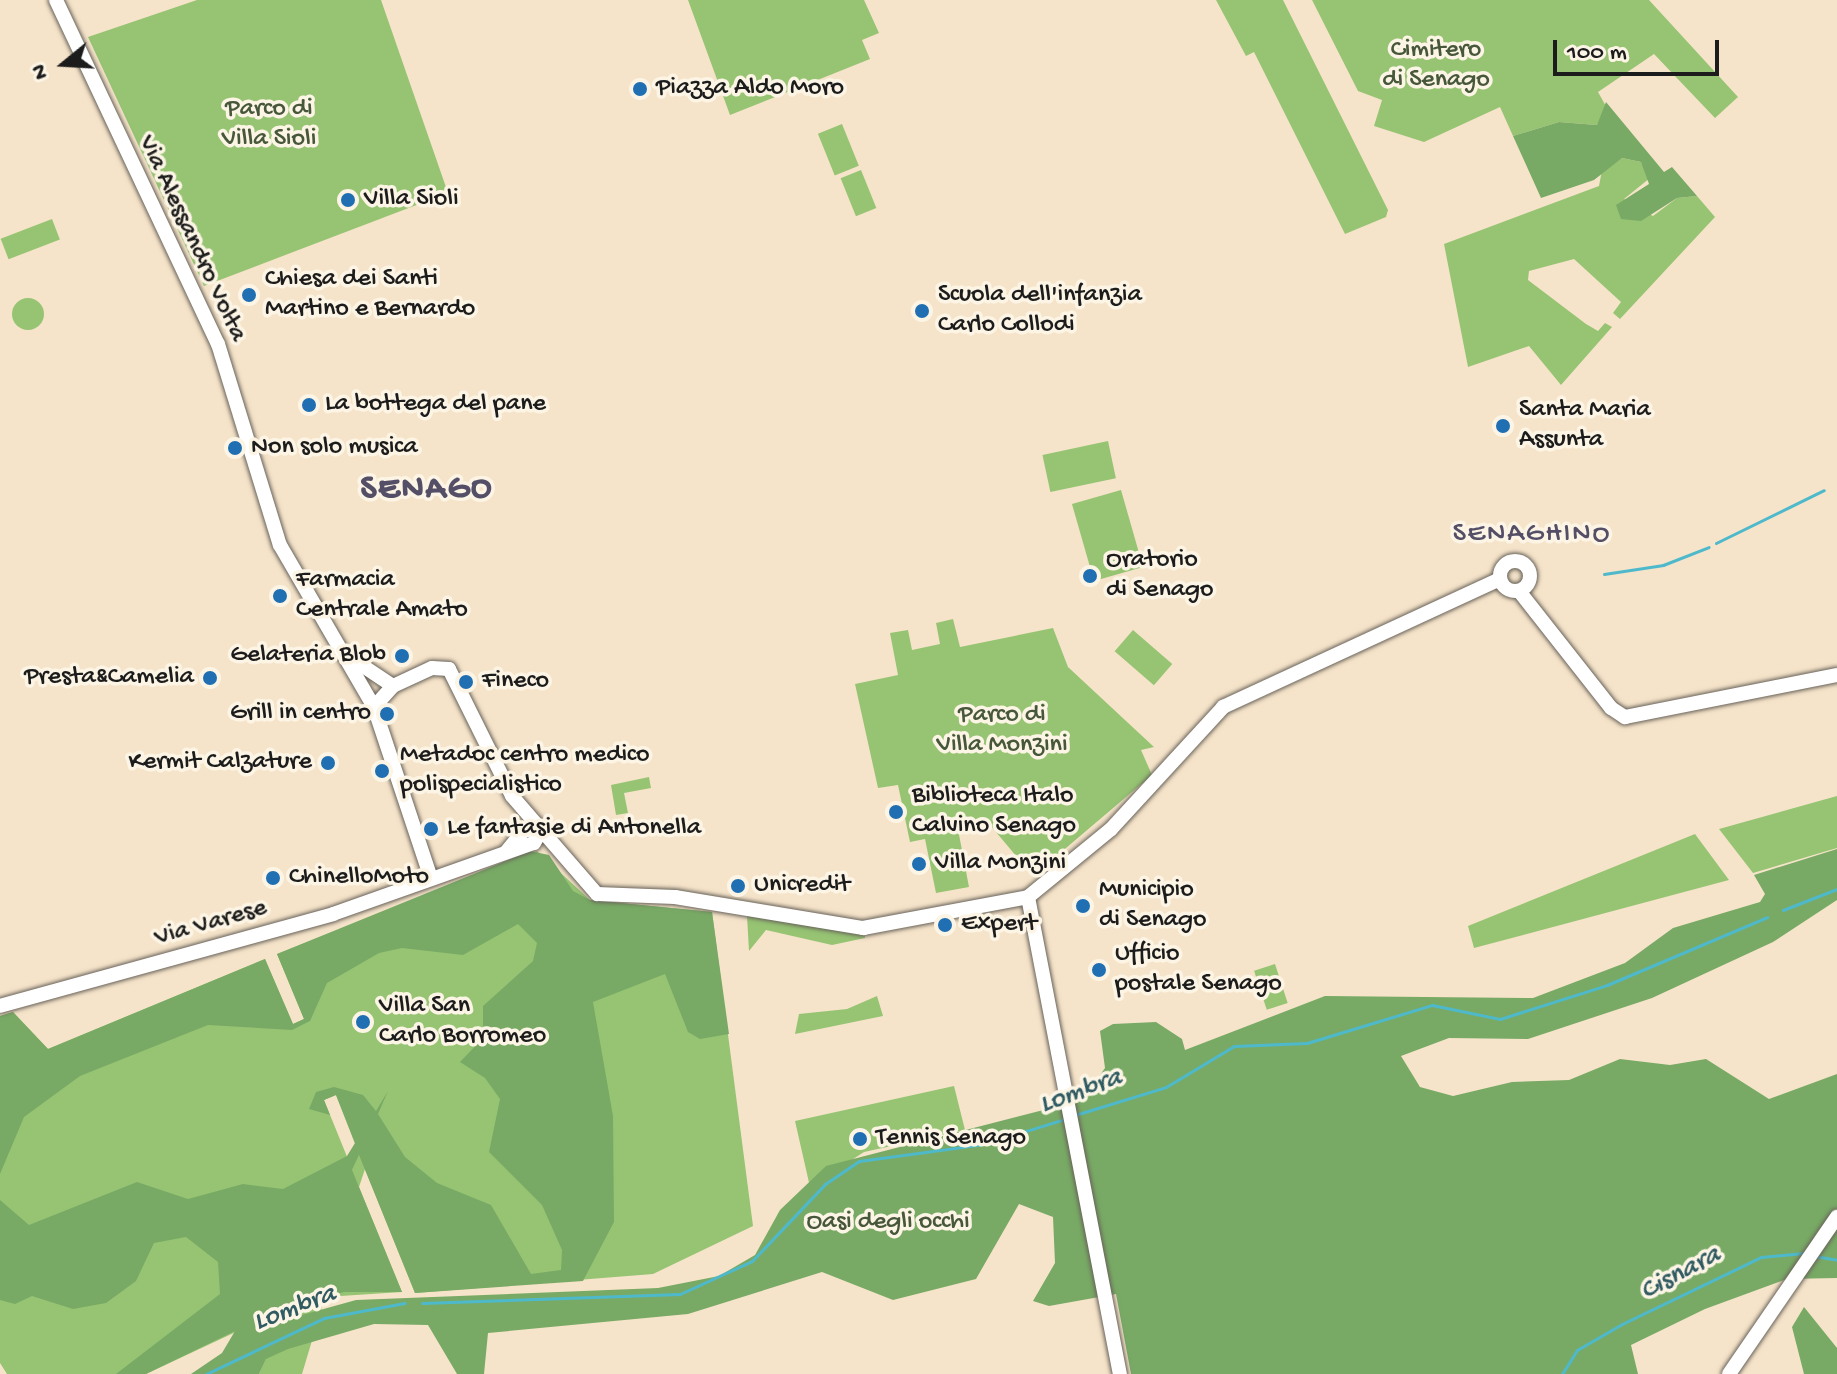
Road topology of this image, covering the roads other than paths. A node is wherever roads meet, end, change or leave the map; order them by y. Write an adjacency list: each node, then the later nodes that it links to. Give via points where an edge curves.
1 (56, 0): 4 (street, Via Alessandro Volta, via 223,367 280,545 311,600)
2 (1501, 581): 3 (street); 3 (street, via 1504,565 1517,561 1528,569); 13 (street, via 1365,637 1236,699 1173,756 1111,829)
3 (1523, 587): 5 (street, via 1611,708 1634,718)
4 (365, 673): 6 (street); 7 (street)
5 (1837, 675)
6 (393, 686): 7 (street); 8 (street, via 443,667 455,676 516,801)
7 (374, 707): 12 (street)
8 (543, 827): 9 (street); 10 (street, via 523,831); 11 (street)
9 (534, 843): 10 (street); 11 (street)
10 (507, 851): 12 (street, Via Varese)
11 (562, 859): 13 (street, via 602,896 675,897 840,928)
12 (431, 878): 14 (street, Via Varese, via 290,926)
13 (1028, 897): 16 (street, via 1077,1125)
14 (0, 1006)
15 (1837, 1217): 17 (street)
16 (1120, 1374)
17 (1729, 1374)

